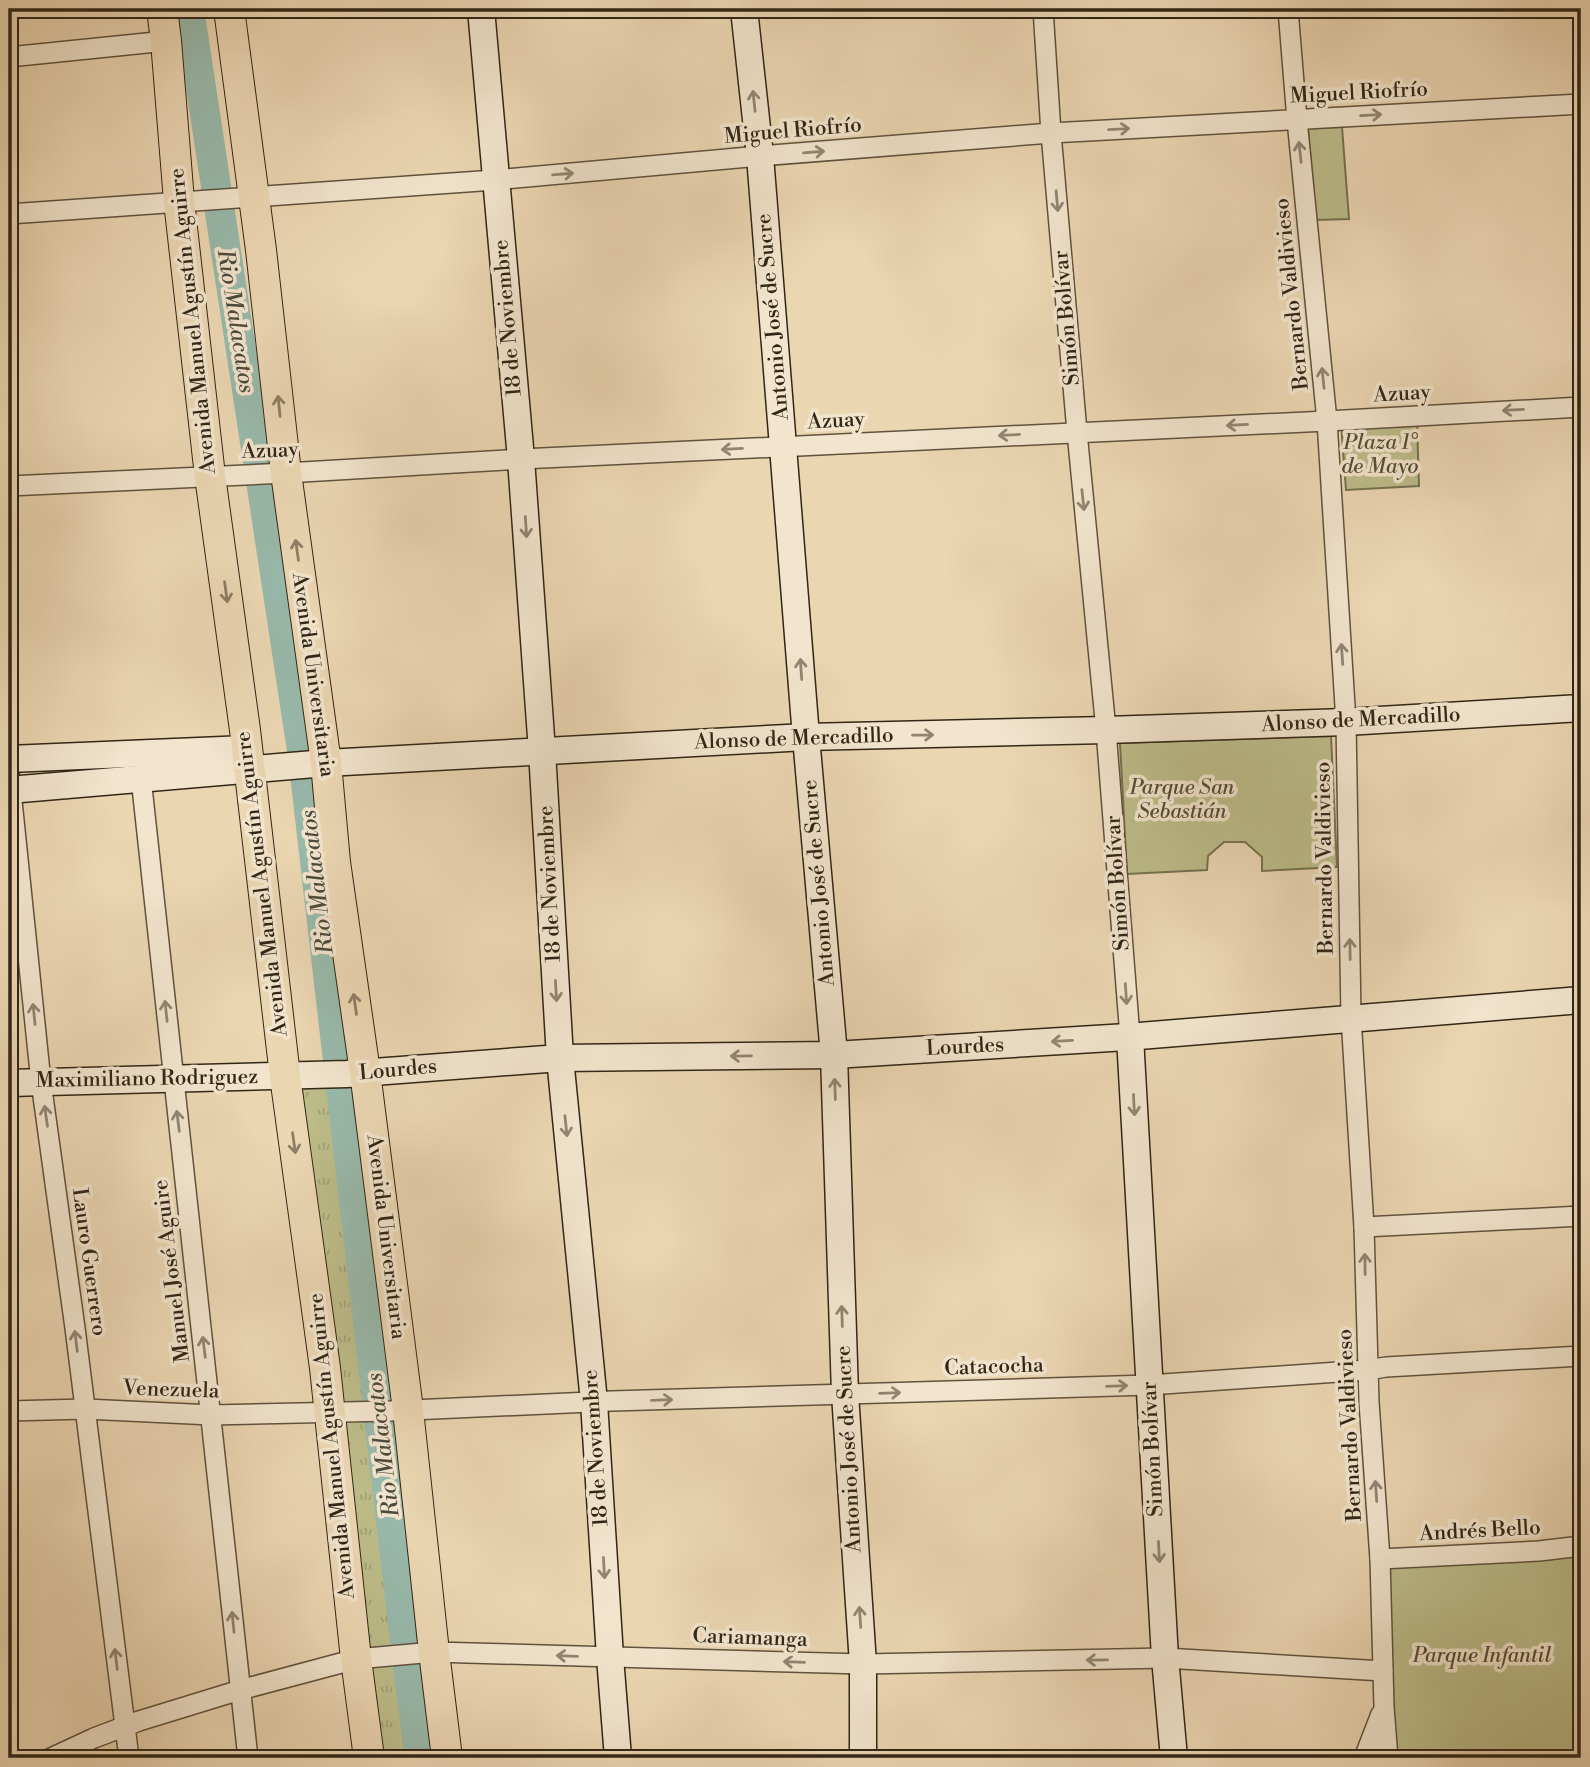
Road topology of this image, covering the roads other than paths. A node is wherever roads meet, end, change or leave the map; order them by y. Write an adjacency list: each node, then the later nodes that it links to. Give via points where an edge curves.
1 (162, 9): 7 (main road, Avenida Manuel Agustín Aguirre)
2 (229, 9): 14 (main road, Avenida Universitaria)
3 (481, 9): 13 (street, 18 de Noviembre)
4 (744, 9): 12 (street, Antonio José de Sucre, one-way to 4)
5 (1043, 9): 11 (street, Simón Bolívar)
6 (1288, 9): 10 (street, Bernardo Valdivieso)
7 (166, 41): 8 (street); 15 (main road, Avenida Manuel Agustín Aguirre)
8 (9, 57)
9 (1581, 104): 10 (street, Miguel Riofrío, one-way to 9)
10 (1297, 120): 11 (street, Miguel Riofrío, one-way to 10); 18 (street, Bernardo Valdivieso, one-way to 10)
11 (1051, 133): 12 (street, Miguel Riofrío, one-way to 11); 19 (street, Simón Bolívar, one-way to 19)
12 (760, 156): 13 (street, Miguel Riofrío, one-way to 12); 20 (street, Antonio José de Sucre)
13 (495, 180): 14 (street, Miguel Riofrío); 21 (street, 18 de Noviembre)
14 (248, 198): 15 (street, Miguel Riofrío); 22 (main road, Avenida Universitaria, one-way to 14)
15 (183, 201): 16 (street, Miguel Riofrío); 23 (main road, Avenida Manuel Agustín Aguirre)
16 (9, 214)
17 (1581, 407): 18 (street, Azuay, one-way to 18)
18 (1327, 421): 19 (street, Azuay, one-way to 19); 26 (street, Bernardo Valdivieso, one-way to 18)
19 (1077, 432): 20 (street, Azuay, one-way to 20); 27 (street, Simón Bolívar, one-way to 27)
20 (783, 446): 21 (street, Azuay, one-way to 21); 28 (street, Antonio José de Sucre, one-way to 20)
21 (521, 459): 22 (street, Azuay); 29 (street, 18 de Noviembre, one-way to 29)
22 (279, 474): 23 (street, Azuay); 33 (main road, Avenida Universitaria, one-way to 22)
23 (215, 476): 24 (street, Azuay); 31 (main road, Avenida Manuel Agustín Aguirre, one-way to 31)
24 (9, 486)
25 (1581, 708): 26 (street, Alonso de Mercadillo)
26 (1346, 722): 27 (street, Alonso de Mercadillo); 37 (street, Bernardo Valdivieso, one-way to 26)
27 (1106, 730): 28 (street, Alonso de Mercadillo, one-way to 27); 38 (street, Simón Bolívar, one-way to 38)
28 (806, 737): 29 (street, Alonso de Mercadillo); 39 (street, Antonio José de Sucre)
29 (542, 751): 33 (street, Alonso de Mercadillo); 40 (street, 18 de Noviembre, one-way to 40)
30 (9, 759): 32 (street, Alonso de Mercadillo)
31 (251, 762): 32 (street, Alonso de Mercadillo); 33 (street, Alonso de Mercadillo); 42 (main road, Avenida Manuel Agustín Aguirre)
32 (175, 763): 34 (street, Alonso de Mercadillo)
33 (318, 764): 41 (main road, Avenida Universitaria, one-way to 33, via 335,862)
34 (141, 778): 35 (street, Alonso de Mercadillo); 43 (street, Manuel José Aguire, one-way to 34)
35 (9, 784): 44 (street, Lauro Guerrero, one-way to 35)
36 (1581, 999): 37 (street, Lourdes)
37 (1351, 1017): 38 (street, Lourdes); 47 (street, Bernardo Valdivieso)
38 (1130, 1037): 39 (street, Lourdes, one-way to 39); 50 (street, Simón Bolívar, one-way to 50)
39 (834, 1055): 40 (street, Lourdes, one-way to 40); 51 (street, Antonio José de Sucre, one-way to 39)
40 (560, 1058): 41 (street, Lourdes); 52 (street, 18 de Noviembre, one-way to 52)
41 (356, 1073): 42 (street, Lourdes); 55 (main road, Avenida Universitaria)
42 (295, 1075): 43 (street, Maximiliano Rodriguez); 56 (main road, Avenida Manuel Agustín Aguirre, one-way to 56)
43 (173, 1079): 44 (street, Maximiliano Rodriguez); 57 (street, Manuel José Aguire, one-way to 43)
44 (41, 1082): 45 (street, Maximiliano Rodriguez); 53 (street, Lauro Guerrero, one-way to 44)
45 (9, 1083)
46 (1581, 1216): 47 (street)
47 (1364, 1227): 49 (street, Bernardo Valdivieso, one-way to 47)
48 (1581, 1356): 49 (street, Catacocha)
49 (1367, 1370): 50 (street, Catacocha); 59 (street, Bernardo Valdivieso, one-way to 49)
50 (1149, 1385): 51 (street, Catacocha, one-way to 50); 62 (street, Simón Bolívar, one-way to 62)
51 (845, 1394): 52 (street, Catacocha, one-way to 51); 64 (street, Antonio José de Sucre, one-way to 51)
52 (594, 1402): 55 (street, Catacocha); 61 (street, 18 de Noviembre, one-way to 61)
53 (85, 1409): 54 (street, Venezuela); 57 (street, Venezuela); 68 (street, Lauro Guerrero, one-way to 53)
54 (9, 1411)
55 (399, 1411): 56 (street, Venezuela); 60 (main road, Avenida Universitaria)
56 (337, 1412): 57 (street, Venezuela); 63 (main road, Avenida Manuel Agustín Aguirre)
57 (212, 1415): 66 (street, Manuel José Aguire, one-way to 57)
58 (1581, 1546): 59 (street, Andrés Bello)
59 (1380, 1559): 65 (street, Bernardo Valdivieso)
60 (426, 1653): 61 (street, Cariamanga, one-way to 60); 63 (street, Cariamanga); 73 (main road, Avenida Universitaria)
61 (610, 1657): 64 (street, Cariamanga, one-way to 61); 74 (street, 18 de Noviembre)
62 (1165, 1658): 64 (street, Cariamanga, one-way to 64); 65 (street, Cariamanga); 76 (street, Simón Bolívar)
63 (362, 1659): 66 (street, Cariamanga); 72 (main road, Avenida Manuel Agustín Aguirre)
64 (863, 1664): 75 (street, Antonio José de Sucre)
65 (1383, 1671): 67 (street, Bernardo Valdivieso)
66 (240, 1690): 68 (street, Cariamanga); 71 (street, Manuel José Aguire)
67 (1384, 1707): 77 (street); 78 (street, Bernardo Valdivieso)
68 (125, 1727): 69 (street, Cariamanga); 70 (street, Lauro Guerrero)
69 (51, 1758)
70 (129, 1758)
71 (248, 1758)
72 (369, 1758)
73 (447, 1758)
74 (618, 1758)
75 (863, 1758)
76 (1174, 1758)
77 (1364, 1758)
78 (1388, 1758)

